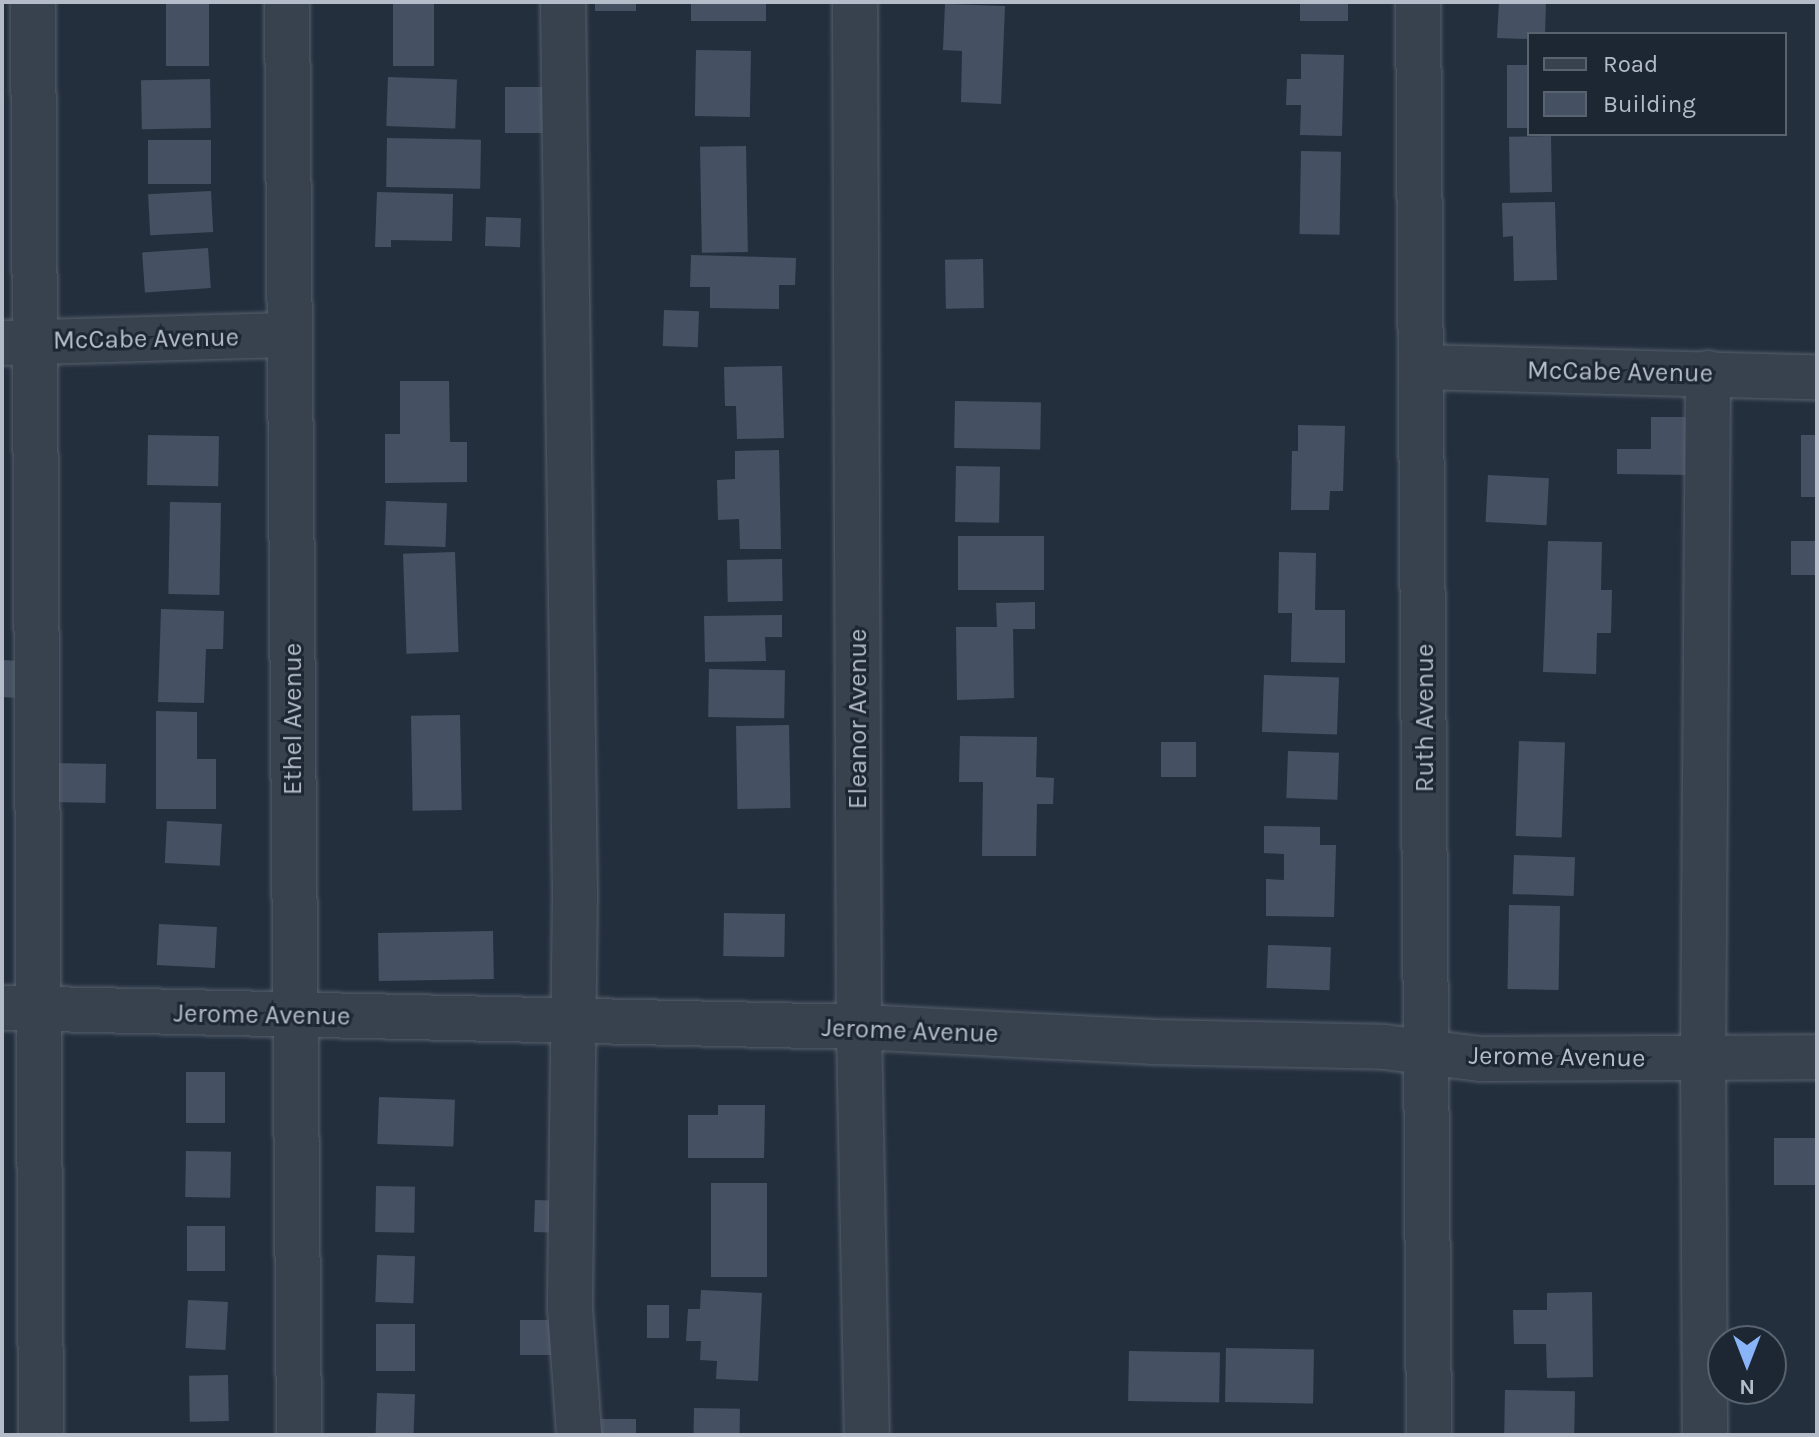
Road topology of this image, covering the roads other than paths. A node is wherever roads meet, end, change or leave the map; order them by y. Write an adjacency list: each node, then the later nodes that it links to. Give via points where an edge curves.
1 (33, 2): 7 (street)
2 (287, 2): 6 (street, Ethel Avenue)
3 (563, 2): 13 (street)
4 (855, 2): 14 (street, Eleanor Avenue)
5 (1418, 2): 8 (street, Ruth Avenue)
6 (290, 335): 7 (street, McCabe Avenue); 12 (street, Ethel Avenue)
7 (19, 342): 11 (street)
8 (1423, 367): 9 (street, McCabe Avenue); 15 (street, Ruth Avenue)
9 (1708, 373): 10 (street, McCabe Avenue); 17 (street)
10 (1817, 377)
11 (21, 1008): 12 (street, Jerome Avenue); 18 (street)
12 (296, 1016): 13 (street, Jerome Avenue); 19 (street, Ethel Avenue)
13 (575, 1021): 14 (street, Jerome Avenue); 20 (street, via 570,1308)
14 (859, 1027): 15 (street, Jerome Avenue); 21 (street, Eleanor Avenue)
15 (1427, 1052): 17 (street, Jerome Avenue, via 1480,1059); 22 (street, Ruth Avenue)
16 (1817, 1057): 17 (street, Jerome Avenue)
17 (1703, 1058): 23 (street)
18 (41, 1435)
19 (299, 1435)
20 (579, 1435)
21 (867, 1435)
22 (1429, 1435)
23 (1705, 1435)

